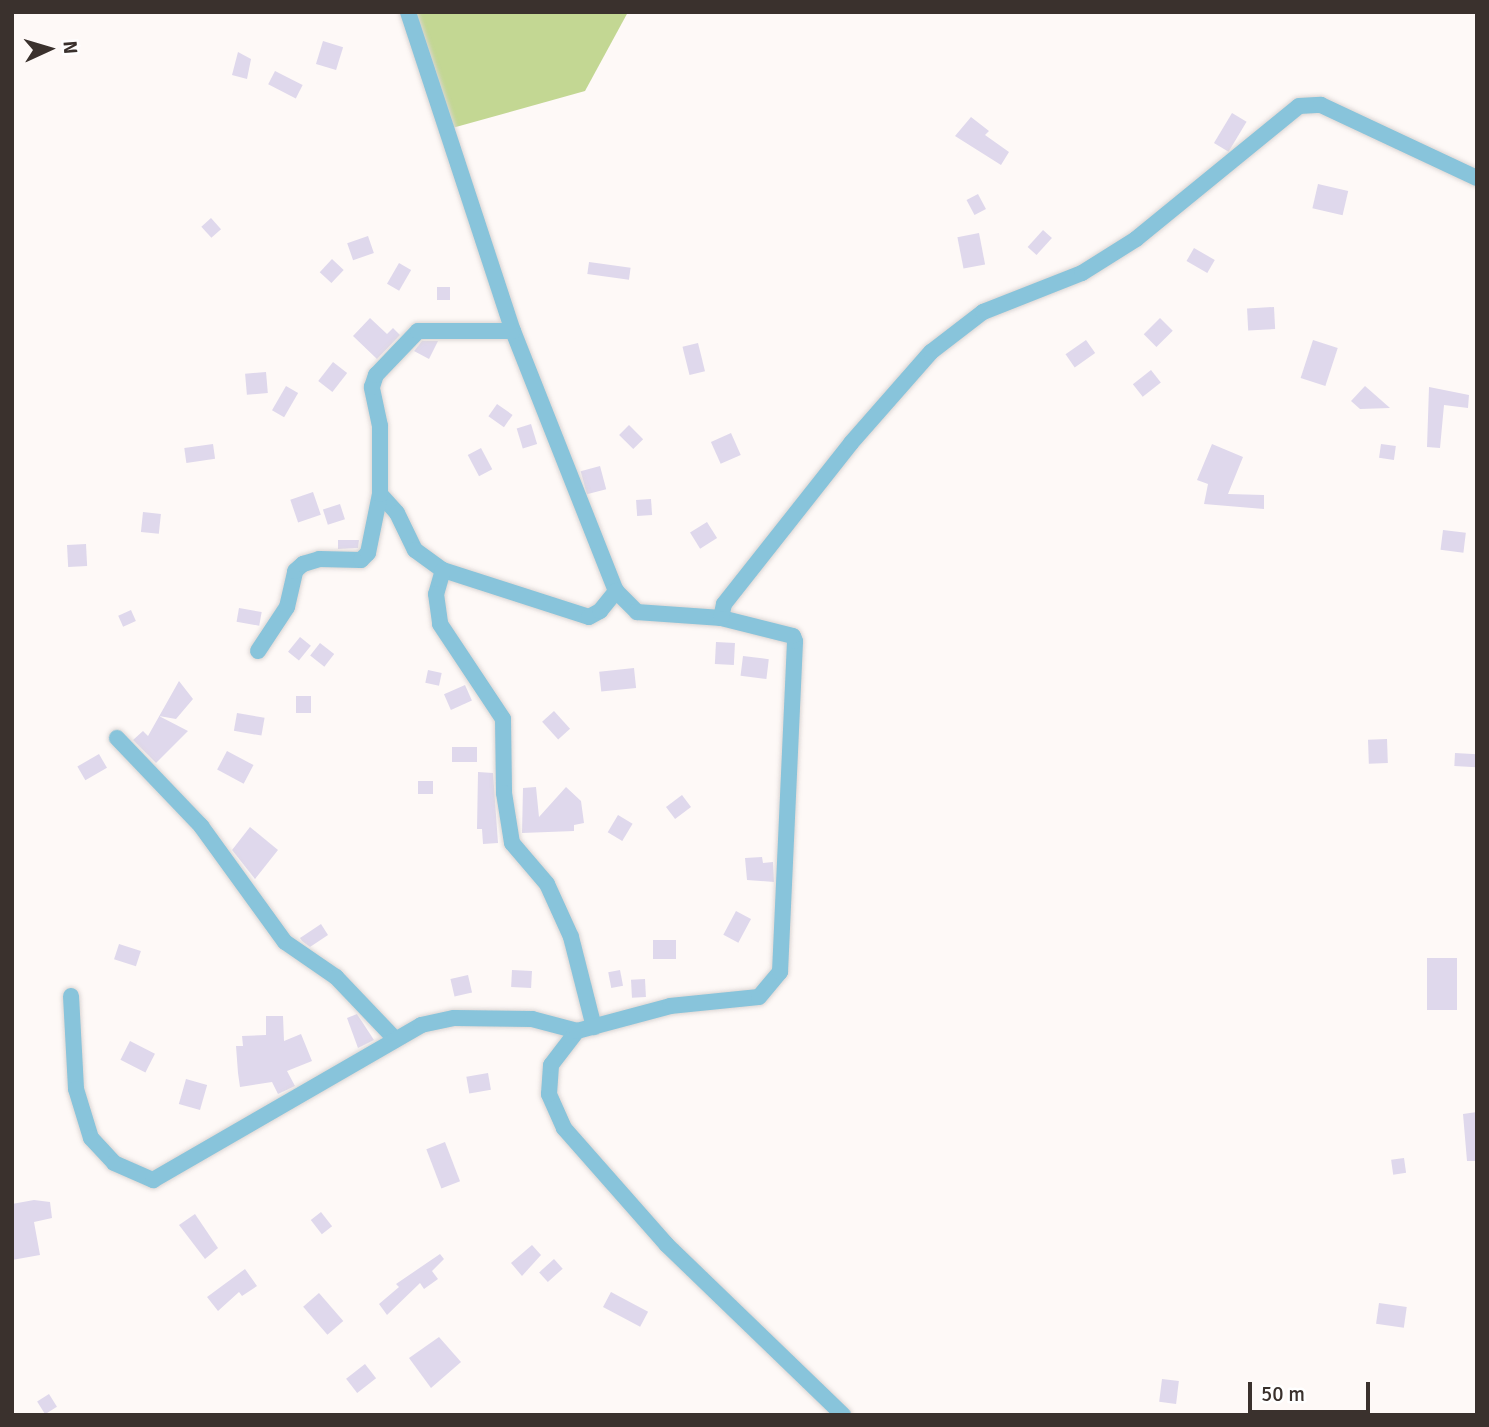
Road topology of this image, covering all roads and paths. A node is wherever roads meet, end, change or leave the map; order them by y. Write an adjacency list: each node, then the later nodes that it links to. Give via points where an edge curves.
1 (408, 12): 3 (street)
2 (1477, 178): 7 (street, via 1321,105 1298,106 1136,239 1082,273 983,312 931,352 724,604)
3 (513, 331): 4 (street, via 418,331 376,376 372,387 380,426); 6 (street)
4 (380, 494): 5 (street, via 397,513 415,550); 8 (street, via 365,557 303,564 295,571 287,607)
5 (443, 570): 6 (street, via 589,617); 11 (street, via 436,593 440,624 503,719 504,793 512,843 547,884 572,937)
6 (616, 592): 7 (street, via 637,612)
7 (721, 618): 11 (street, via 795,638 780,972 759,998 670,1006)
8 (258, 651)
9 (117, 738): 13 (street, via 201,826 285,942 336,977)
10 (71, 996): 13 (street, via 76,1089 91,1138 114,1163 153,1180)
11 (594, 1027): 12 (street)
12 (577, 1031): 13 (street, via 532,1019 454,1018 421,1025); 14 (street, via 547,1076 551,1106 564,1128 667,1245)
13 (394, 1039)
14 (843, 1415)

